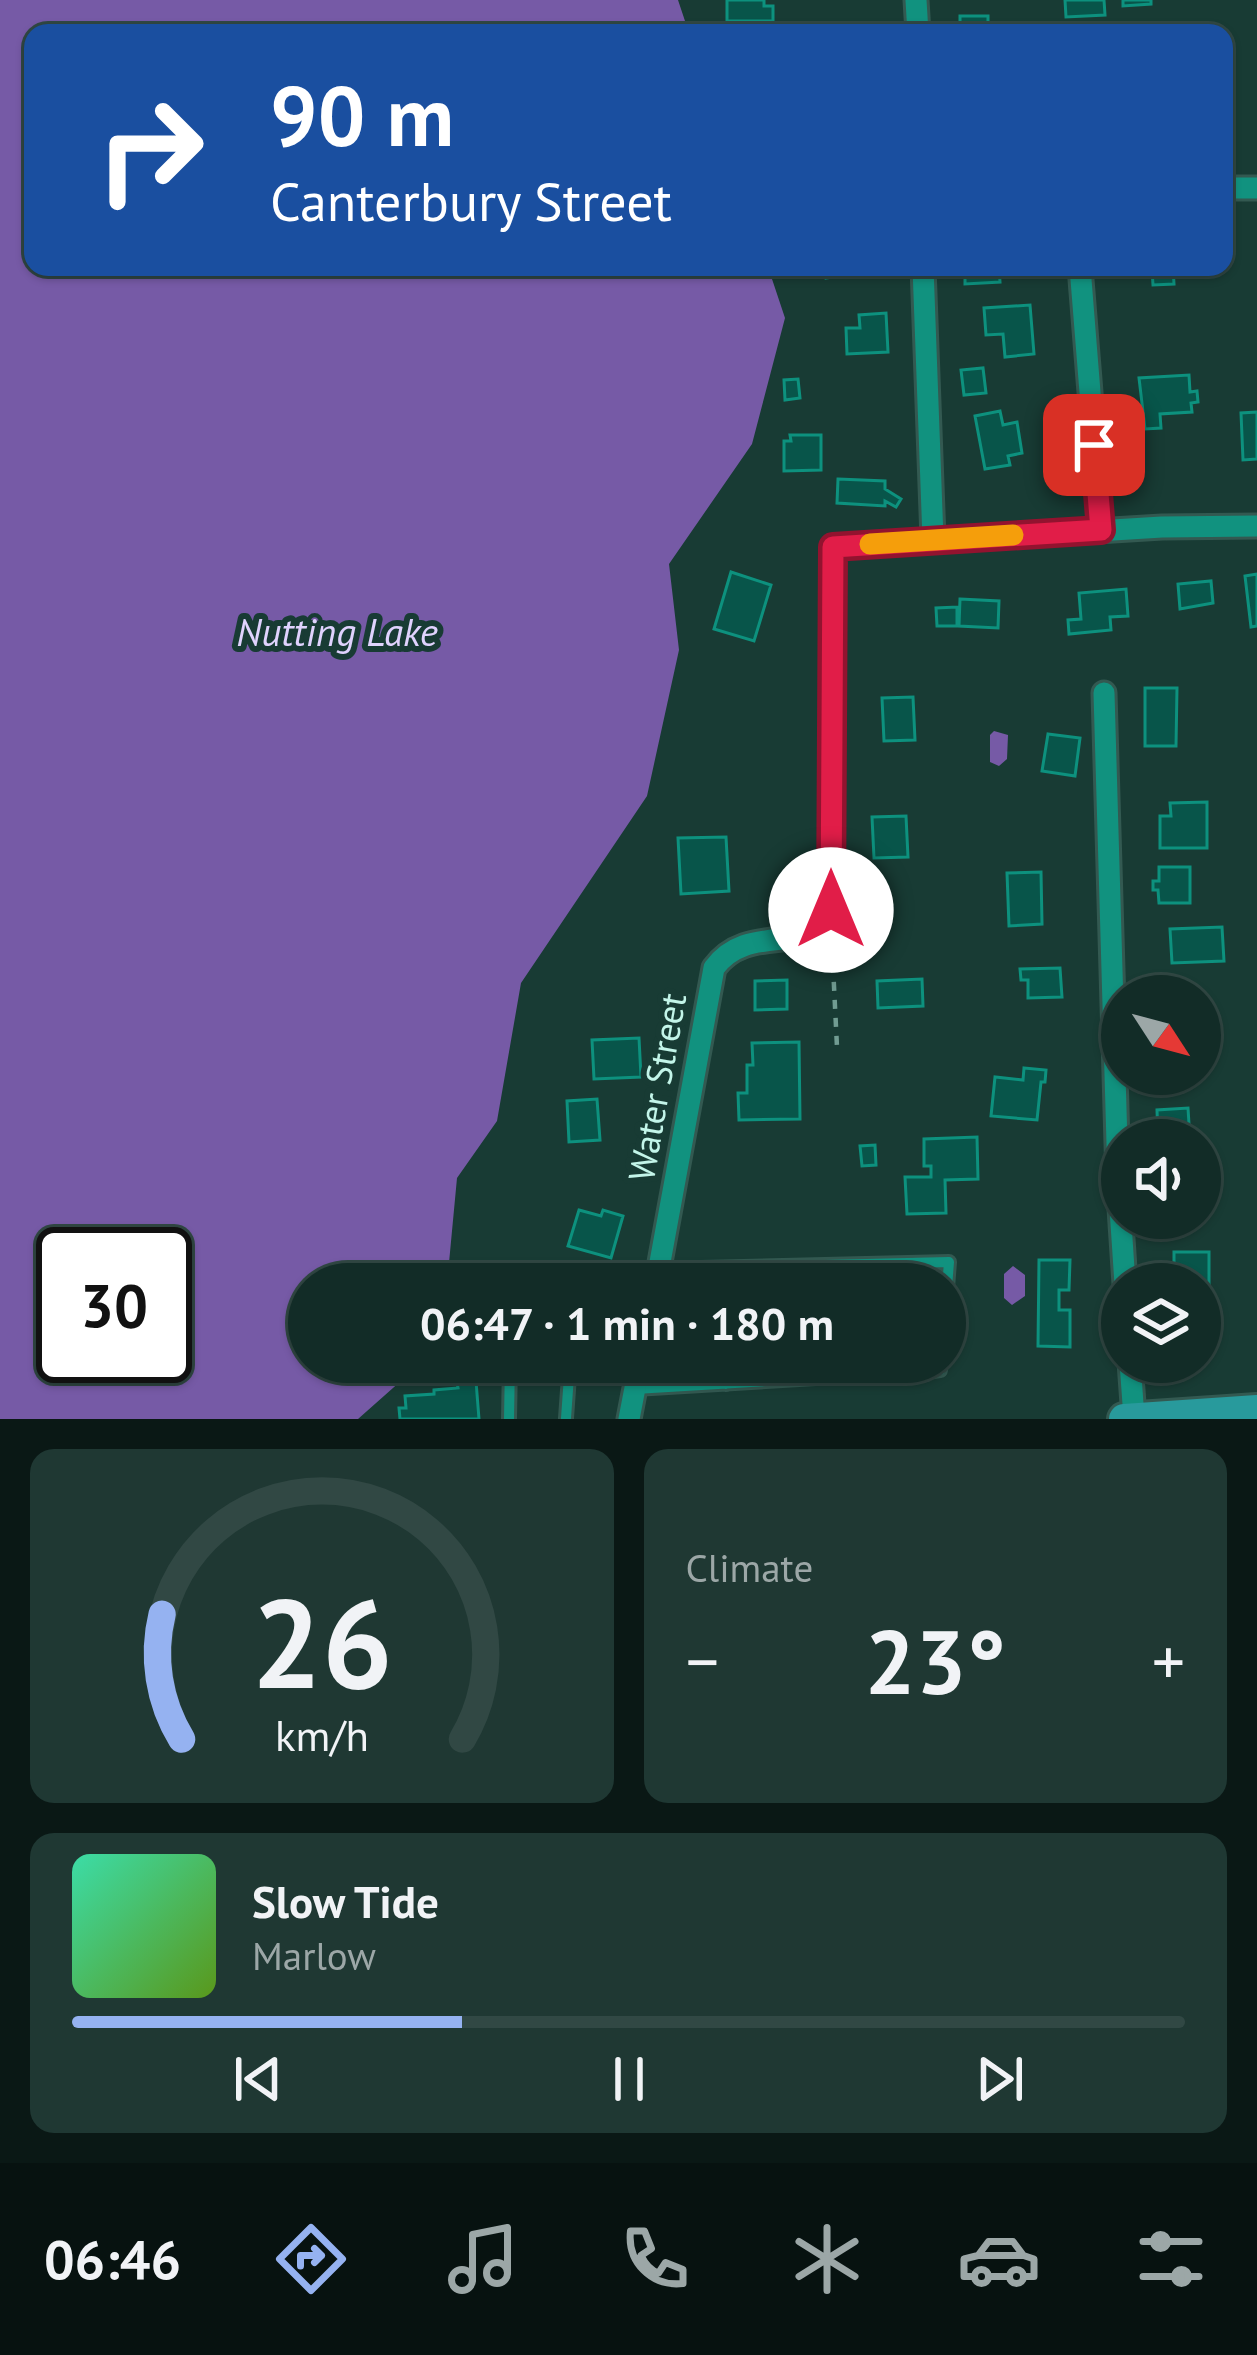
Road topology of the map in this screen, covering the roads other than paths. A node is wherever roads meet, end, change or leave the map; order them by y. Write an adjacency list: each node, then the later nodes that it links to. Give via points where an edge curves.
1 (923, 276): 5 (street)
2 (1081, 276): 4 (street)
3 (1257, 526): 4 (street)
4 (1101, 530): 5 (street)
5 (934, 539): 7 (street, Water Street, via 833,547 831,910 808,935 736,946 714,968)
6 (1104, 693): 8 (street)
7 (659, 1263)
8 (1124, 1263)
9 (510, 1383): 19 (lane)
10 (568, 1383): 17 (lane)
11 (636, 1383): 15 (street)
12 (742, 1383): 14 (lane)
13 (1132, 1383): 18 (street)
14 (726, 1384): 15 (lane)
15 (635, 1389): 20 (street)
16 (1257, 1410): 18 (main road)
17 (566, 1418)
18 (1134, 1418): 21 (main road)
19 (509, 1419)
20 (628, 1419)
21 (1124, 1419)

